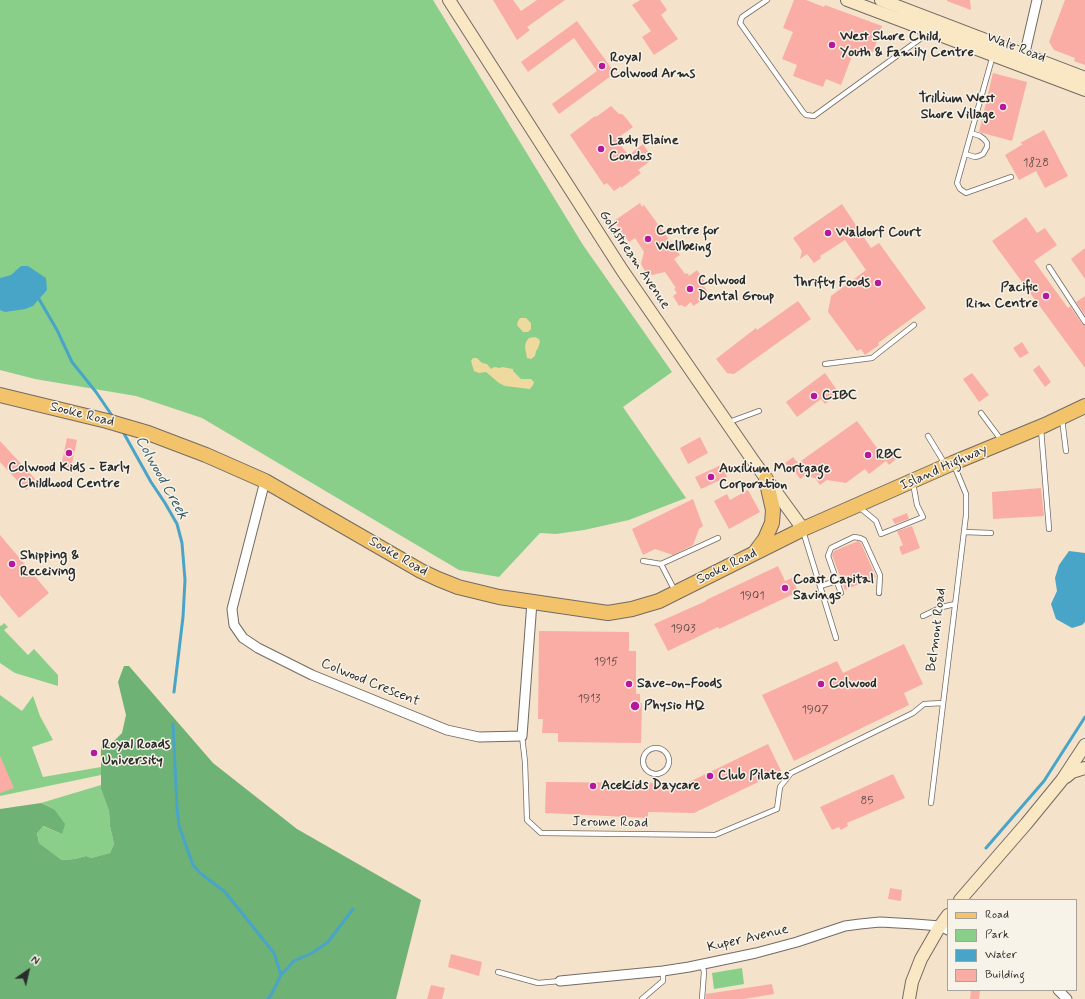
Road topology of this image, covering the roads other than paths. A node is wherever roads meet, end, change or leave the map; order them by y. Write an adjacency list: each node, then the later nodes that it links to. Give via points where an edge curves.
1 (449, 0): 23 (street, Goldstream Avenue, via 606,246)
2 (767, 0): 6 (lane, via 742,17 740,23 806,115 814,116 920,39)
3 (847, 0): 6 (street, Wale Road)
4 (881, 0): 6 (street, Wale Road)
5 (1037, 0): 8 (street)
6 (926, 24): 7 (street, Wale Road); 8 (street, Wale Road)
7 (993, 55): 8 (street, Wale Road); 11 (lane)
8 (1023, 61): 9 (street, Wale Road); 10 (street, Wale Road)
9 (1085, 78)
10 (1085, 90)
11 (971, 133): 12 (lane); 12 (lane, via 984,139 987,147 979,156)
12 (965, 154): 13 (lane, via 957,184 964,192)
13 (1011, 177)
14 (1049, 267): 15 (lane)
15 (1085, 322)
16 (914, 325): 17 (lane, via 872,358)
17 (825, 364)
18 (0, 395): 30 (main road, Sooke Road, via 148,433)
19 (1085, 406): 22 (main road, Island Highway)
20 (759, 410): 23 (lane)
21 (981, 413): 26 (lane)
22 (1062, 417): 24 (main road, Island Highway); 27 (lane)
23 (727, 423): 29 (street, Goldstream Avenue)
24 (1041, 427): 26 (main road, Island Highway); 34 (lane)
25 (928, 436): 28 (lane, Belmont Road)
26 (1003, 442): 28 (main road, Island Highway)
27 (1066, 451)
28 (950, 465): 31 (main road, Island Highway); 35 (lane, Belmont Road, via 966,494)
29 (766, 479): 33 (street, Goldstream Avenue); 38 (main road, via 774,510 772,523 765,539)
30 (265, 481): 46 (main road, Sooke Road, via 438,579 500,598); 51 (street, Colwood Crescent, via 232,609 234,625 243,638 312,675 447,730 479,737)
31 (912, 482): 32 (main road, Island Highway); 32 (lane, via 917,505 923,517 881,534 876,521)
32 (858, 506): 33 (main road, Island Highway)
33 (803, 529): 38 (main road, Sooke Road); 42 (lane)
34 (1049, 529)
35 (964, 532): 36 (lane); 47 (lane, Belmont Road)
36 (992, 533)
37 (718, 538): 40 (lane)
38 (753, 554): 43 (main road, Sooke Road)
39 (643, 560): 40 (lane)
40 (661, 564): 43 (lane)
41 (837, 581): 42 (lane); 44 (lane); 45 (lane, via 828,556 831,548 860,538 864,540 880,575)
42 (820, 586): 49 (lane)
43 (675, 593): 46 (main road, Sooke Road, via 659,601 608,613)
44 (841, 593)
45 (879, 593)
46 (532, 602): 51 (street)
47 (955, 604): 48 (lane); 50 (lane, Belmont Road)
48 (923, 616)
49 (836, 638)
50 (943, 703): 51 (lane, Jerome Road, via 924,704 913,713 790,773 780,787 776,809 715,835 541,833 527,820); 56 (lane, Belmont Road)
51 (522, 736)
52 (1085, 745): 55 (street)
53 (1085, 768): 55 (street, via 1072,772)
54 (657, 774): 54 (lane, via 665,771 668,759 660,750 652,749 643,757 643,765 648,772)
55 (1062, 780): 57 (street)
56 (931, 803)
57 (961, 899)
58 (947, 918): 59 (street)
59 (944, 928): 60 (street, Kuper Avenue, via 880,922 845,926 791,944); 67 (street, via 921,959)
60 (702, 964): 61 (street, Kuper Avenue); 66 (lane)
61 (663, 971): 63 (street, Kuper Avenue); 65 (lane, via 663,981)
62 (498, 972): 63 (lane, via 538,983)
63 (560, 981)
64 (1059, 991): 68 (street)
65 (642, 999)
66 (702, 999)
67 (908, 999)
68 (1067, 999)

